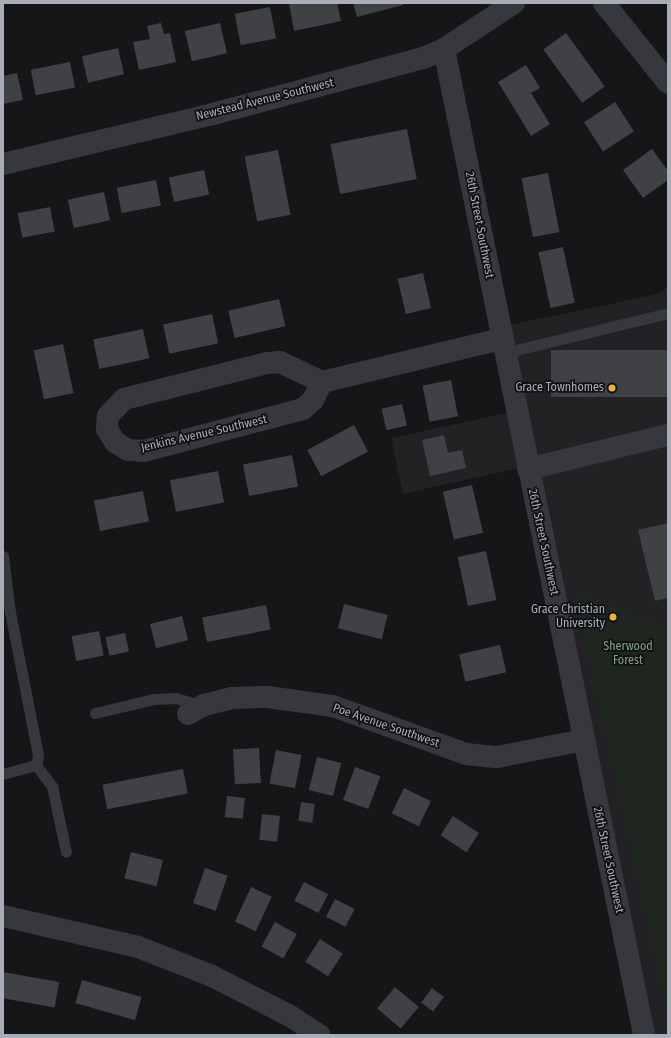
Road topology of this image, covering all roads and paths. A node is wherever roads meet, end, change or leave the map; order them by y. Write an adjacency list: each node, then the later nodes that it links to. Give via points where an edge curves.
1 (514, 3): 3 (street, Newstead Avenue Southwest)
2 (604, 3): 4 (street)
3 (444, 49): 5 (street, Newstead Avenue Southwest, via 423,58 344,80); 7 (street, 26th Street Southwest)
4 (668, 83)
5 (3, 164)
6 (668, 313): 7 (lane)
7 (503, 346): 8 (street); 10 (street, 26th Street Southwest)
8 (322, 382): 8 (street, Jenkins Avenue Southwest, via 280,362 267,363 124,399 108,416 107,429 115,442 128,450 144,451 303,409 314,400)
9 (668, 435): 10 (street)
10 (528, 469): 14 (street, 26th Street Southwest)
11 (3, 556): 15 (lane, via 10,612 38,755)
12 (196, 710): 13 (lane, via 175,698 154,699); 14 (street, Poe Avenue Southwest, via 232,698 268,697 333,706 466,754 509,756)
13 (94, 713)
14 (584, 740): 20 (street, 26th Street Southwest)
15 (36, 765): 16 (lane); 17 (lane, via 52,786)
16 (3, 774)
17 (66, 852)
18 (3, 916): 19 (street, via 138,947 212,976 290,1016)
19 (319, 1035)
20 (644, 1035)

